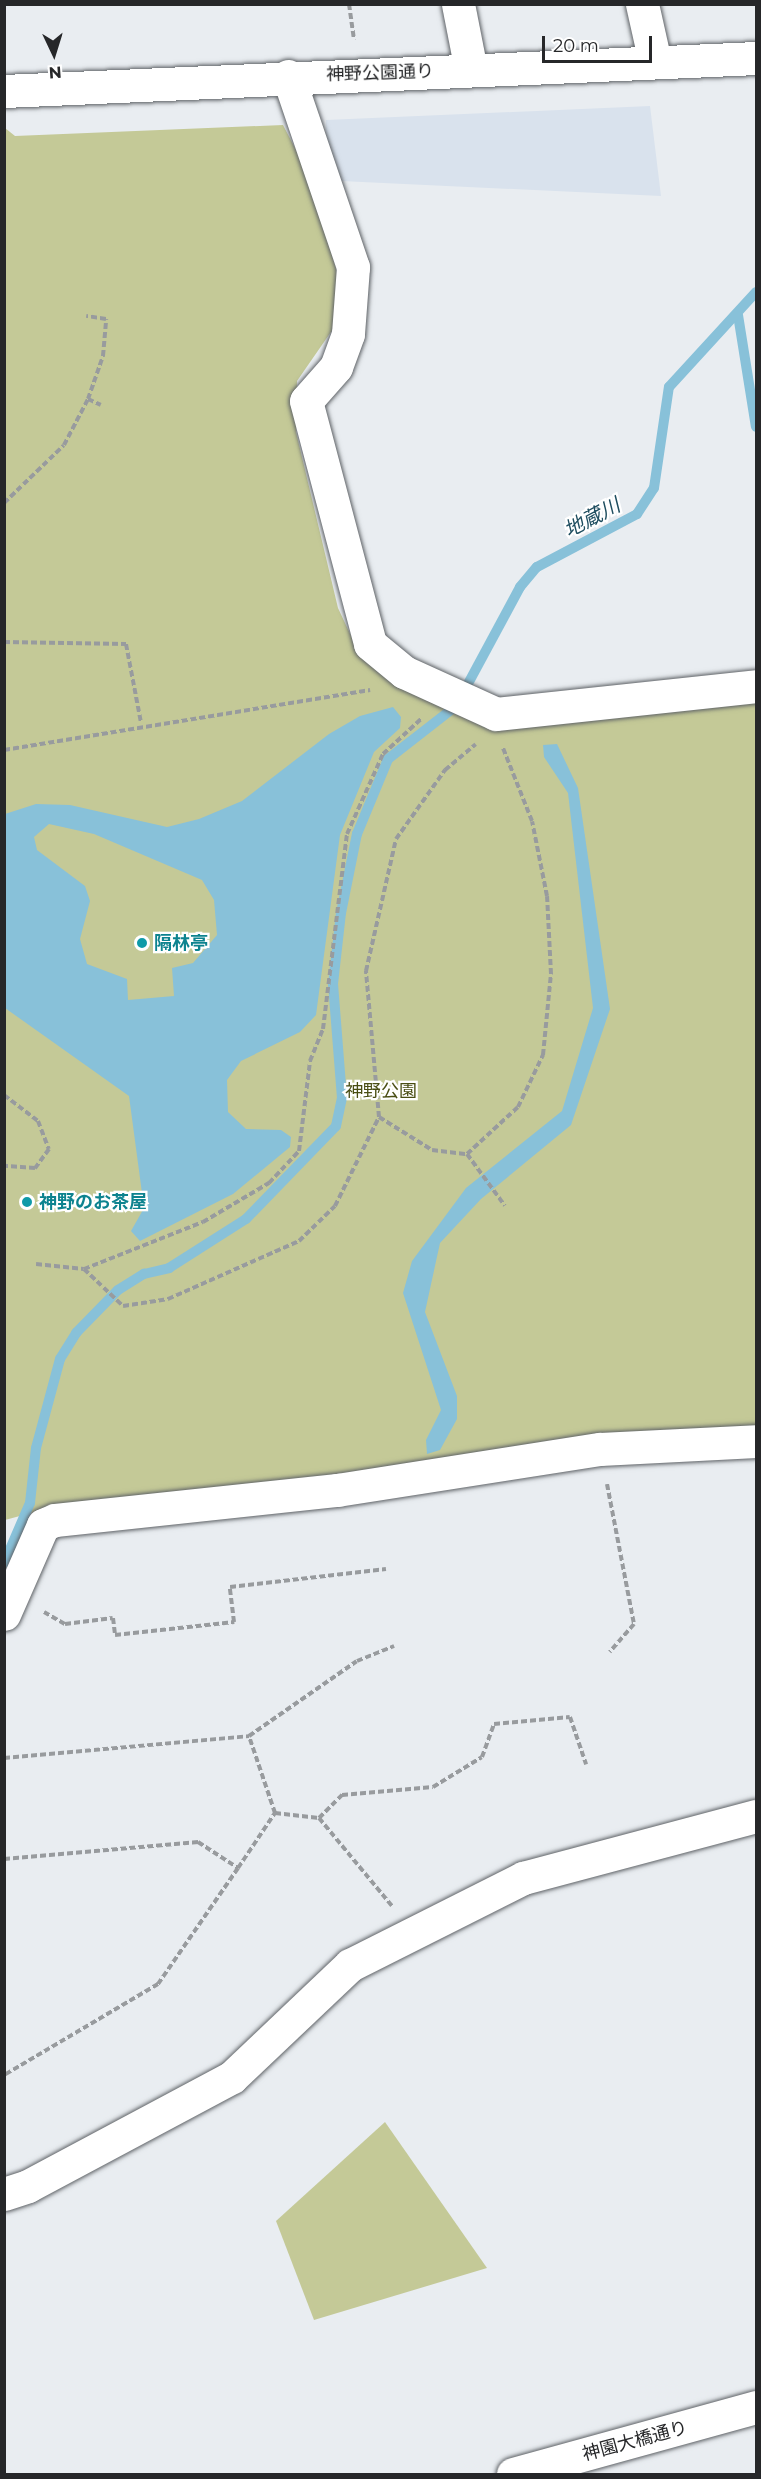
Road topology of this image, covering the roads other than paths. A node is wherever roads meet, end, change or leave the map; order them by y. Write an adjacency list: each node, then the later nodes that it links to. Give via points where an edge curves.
1 (458, 4): 5 (street)
2 (642, 4): 4 (street)
3 (756, 58): 4 (street, 神野公園通り)
4 (655, 62): 5 (street, 神野公園通り)
5 (471, 70): 6 (street, 神野公園通り)
6 (288, 76): 7 (street, 神野公園通り); 8 (street, via 353,267 348,334 336,367 306,401 370,644 404,672 470,707)
7 (4, 91)
8 (756, 686)
9 (756, 1441): 10 (street, via 600,1449 337,1490 55,1520 44,1525)
10 (4, 1614)
11 (756, 1816): 12 (street, via 523,1878 350,1965 232,2077 28,2187)
12 (4, 2194)
13 (756, 2407): 14 (street, 神園大橋通り)
14 (513, 2475)

